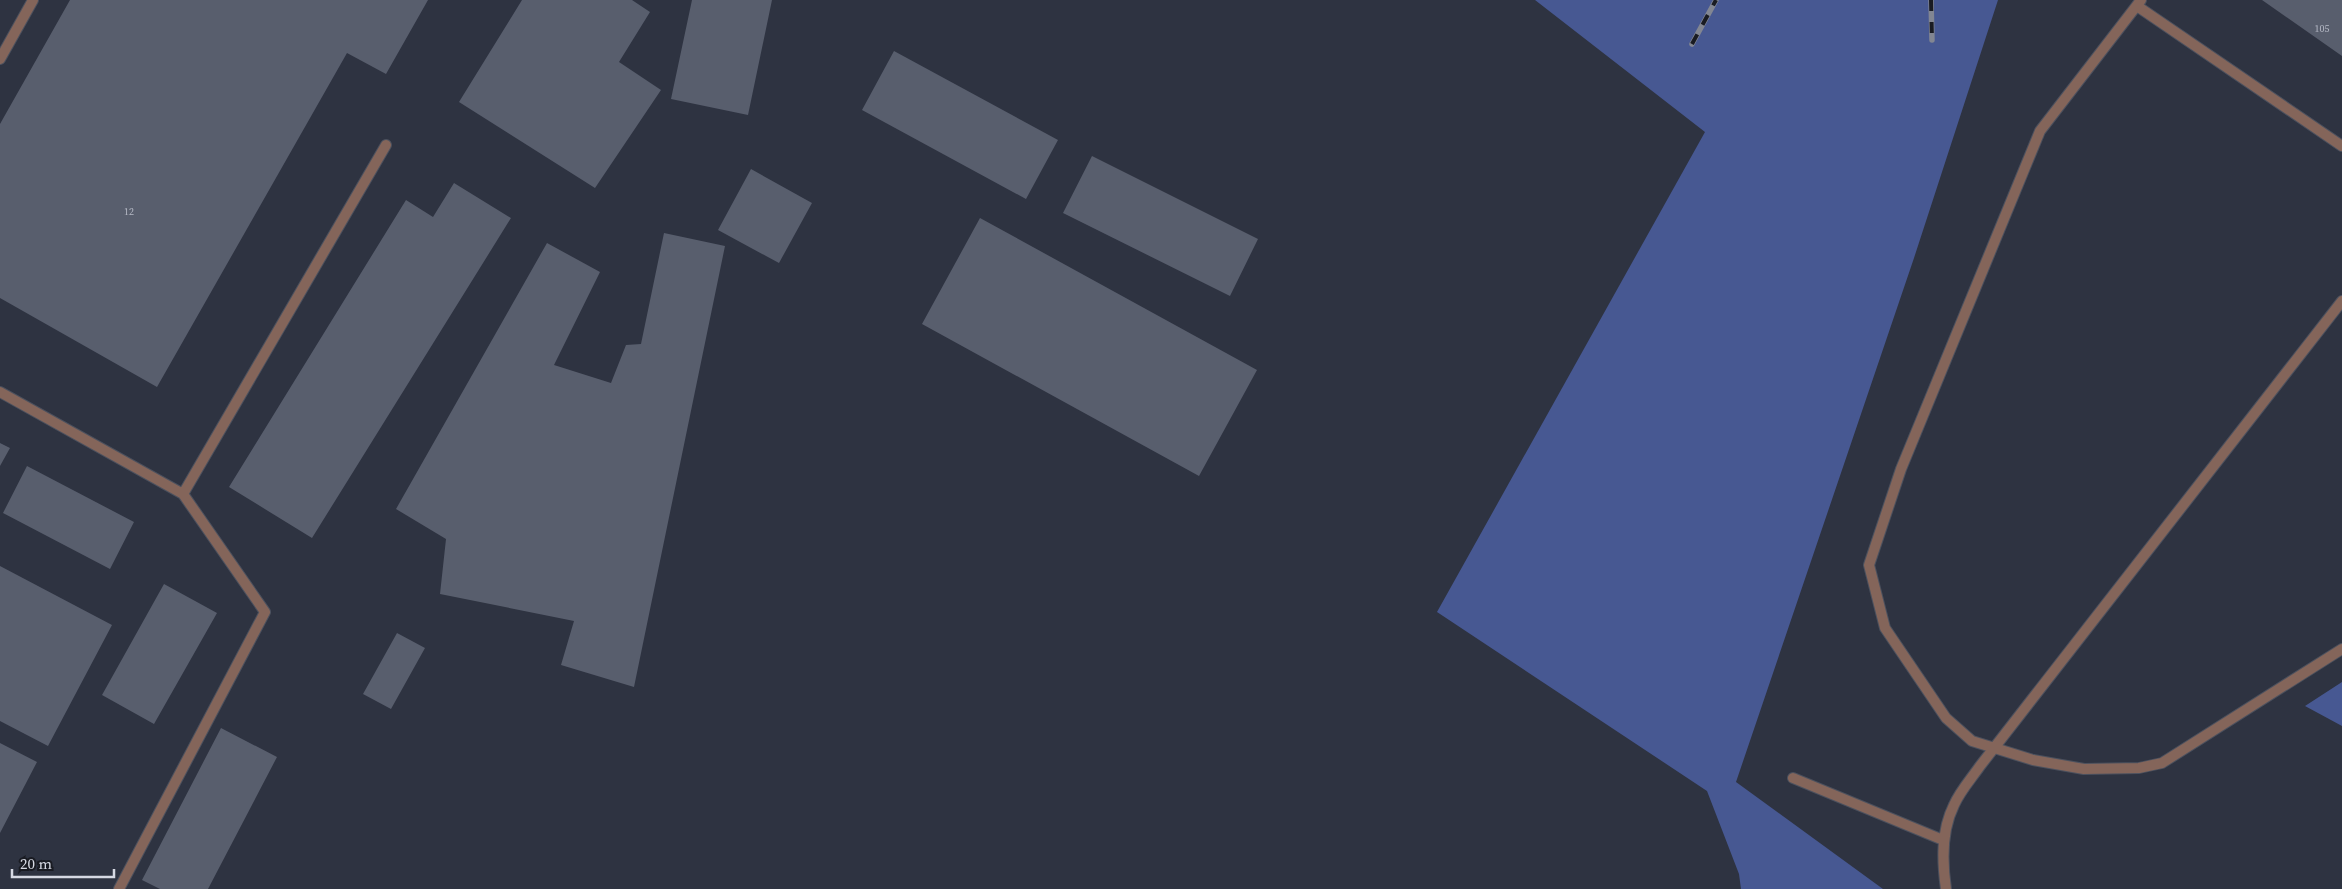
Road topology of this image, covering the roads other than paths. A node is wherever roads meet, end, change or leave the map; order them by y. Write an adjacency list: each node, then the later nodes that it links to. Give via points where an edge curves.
1 (33, 0): 3 (lane)
2 (2139, 3): 5 (lane); 10 (lane, via 2040,131 1901,470 1868,565 1886,628 1946,718 1972,741)
3 (0, 59)
4 (386, 145): 8 (lane)
5 (2342, 146)
6 (2342, 300): 10 (lane)
7 (0, 392): 8 (lane)
8 (183, 494): 13 (lane, via 265,612)
9 (2342, 649): 10 (lane, via 2162,763 2139,768 2084,769 2033,760)
10 (1994, 748): 12 (lane, via 1953,806)
11 (1793, 778): 12 (lane)
12 (1944, 840): 14 (lane)
13 (119, 889)
14 (1946, 889)

